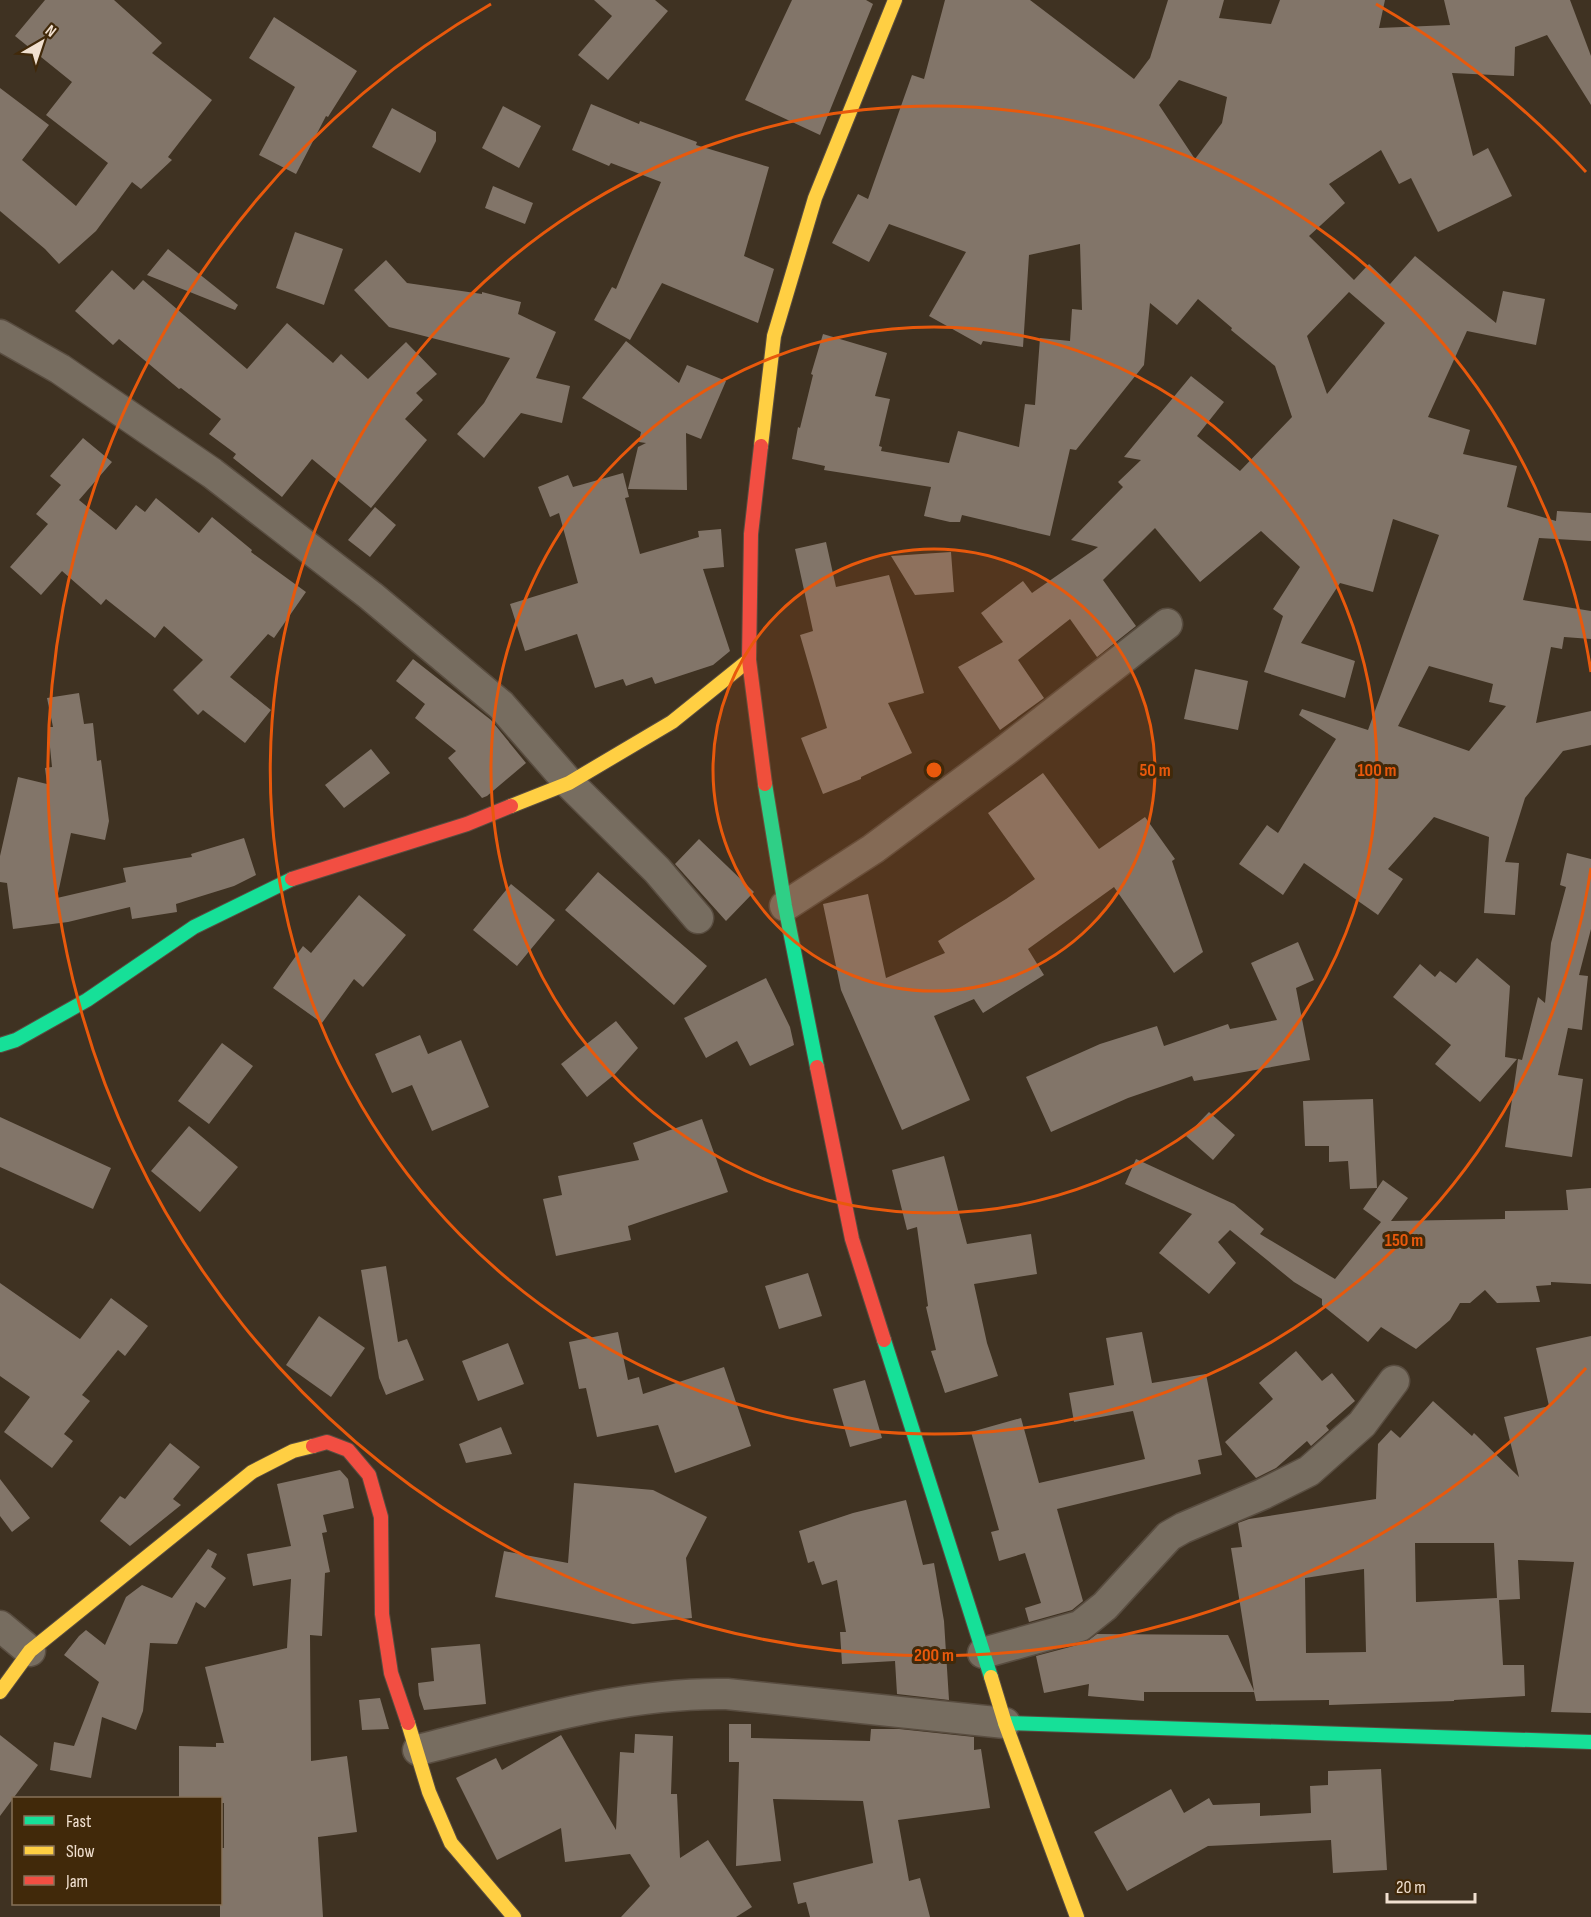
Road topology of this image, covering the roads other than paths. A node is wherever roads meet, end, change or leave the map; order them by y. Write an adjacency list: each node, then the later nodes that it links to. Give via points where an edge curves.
1 (895, 0): 4 (street, via 815,198 774,336 751,534)
2 (0, 335): 5 (street, via 60,369 212,473 371,596 501,705)
3 (1167, 624): 6 (street, via 873,849)
4 (749, 660): 5 (street, via 672,722); 6 (street)
5 (569, 783): 7 (street, via 657,870); 8 (street, via 467,824 299,875 194,927 87,1000)
6 (785, 906): 12 (street, via 852,1239)
7 (698, 918)
8 (0, 1045)
9 (1394, 1382): 12 (street, via 1362,1424 1309,1471 1169,1536 1105,1606 1080,1626)
10 (0, 1626): 11 (street)
11 (30, 1651): 13 (street); 16 (street, via 252,1472 293,1451 327,1442 348,1450 369,1475 381,1517 382,1614 391,1673)
12 (983, 1653): 14 (street)
13 (0, 1692)
14 (1005, 1723): 15 (street); 16 (street, via 696,1694 591,1707); 18 (street)
15 (1591, 1742)
16 (418, 1750): 17 (street, via 429,1792 451,1843)
17 (514, 1917)
18 (1077, 1917)

